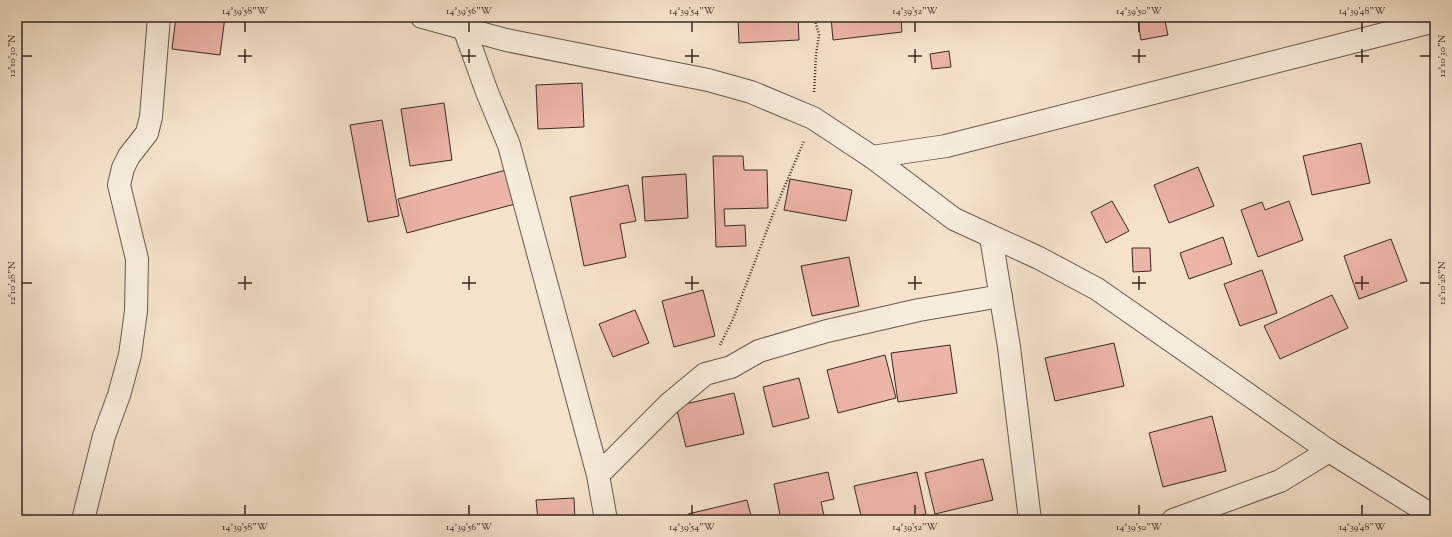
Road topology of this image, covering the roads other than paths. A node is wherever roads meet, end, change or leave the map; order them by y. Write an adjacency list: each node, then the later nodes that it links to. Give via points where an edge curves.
1 (159, 17): 11 (street, via 151,117 147,133 123,168 120,185 137,259 136,310 130,356 104,436)
2 (422, 17): 4 (street)
3 (1435, 21): 5 (street, via 946,146)
4 (464, 28): 5 (street, via 506,40 708,80 751,92 813,118); 9 (street, via 509,145)
5 (872, 157): 6 (street, via 954,219)
6 (991, 237): 7 (street); 8 (street, via 1039,258 1097,289)
7 (1001, 296): 9 (street, via 919,310 827,331 759,351 731,367 705,374 669,404); 13 (street)
8 (1329, 451): 10 (street); 14 (street, via 1280,481)
9 (598, 475): 12 (street)
10 (1435, 517)
11 (83, 520)
12 (606, 520)
13 (1030, 520)
14 (1173, 520)

